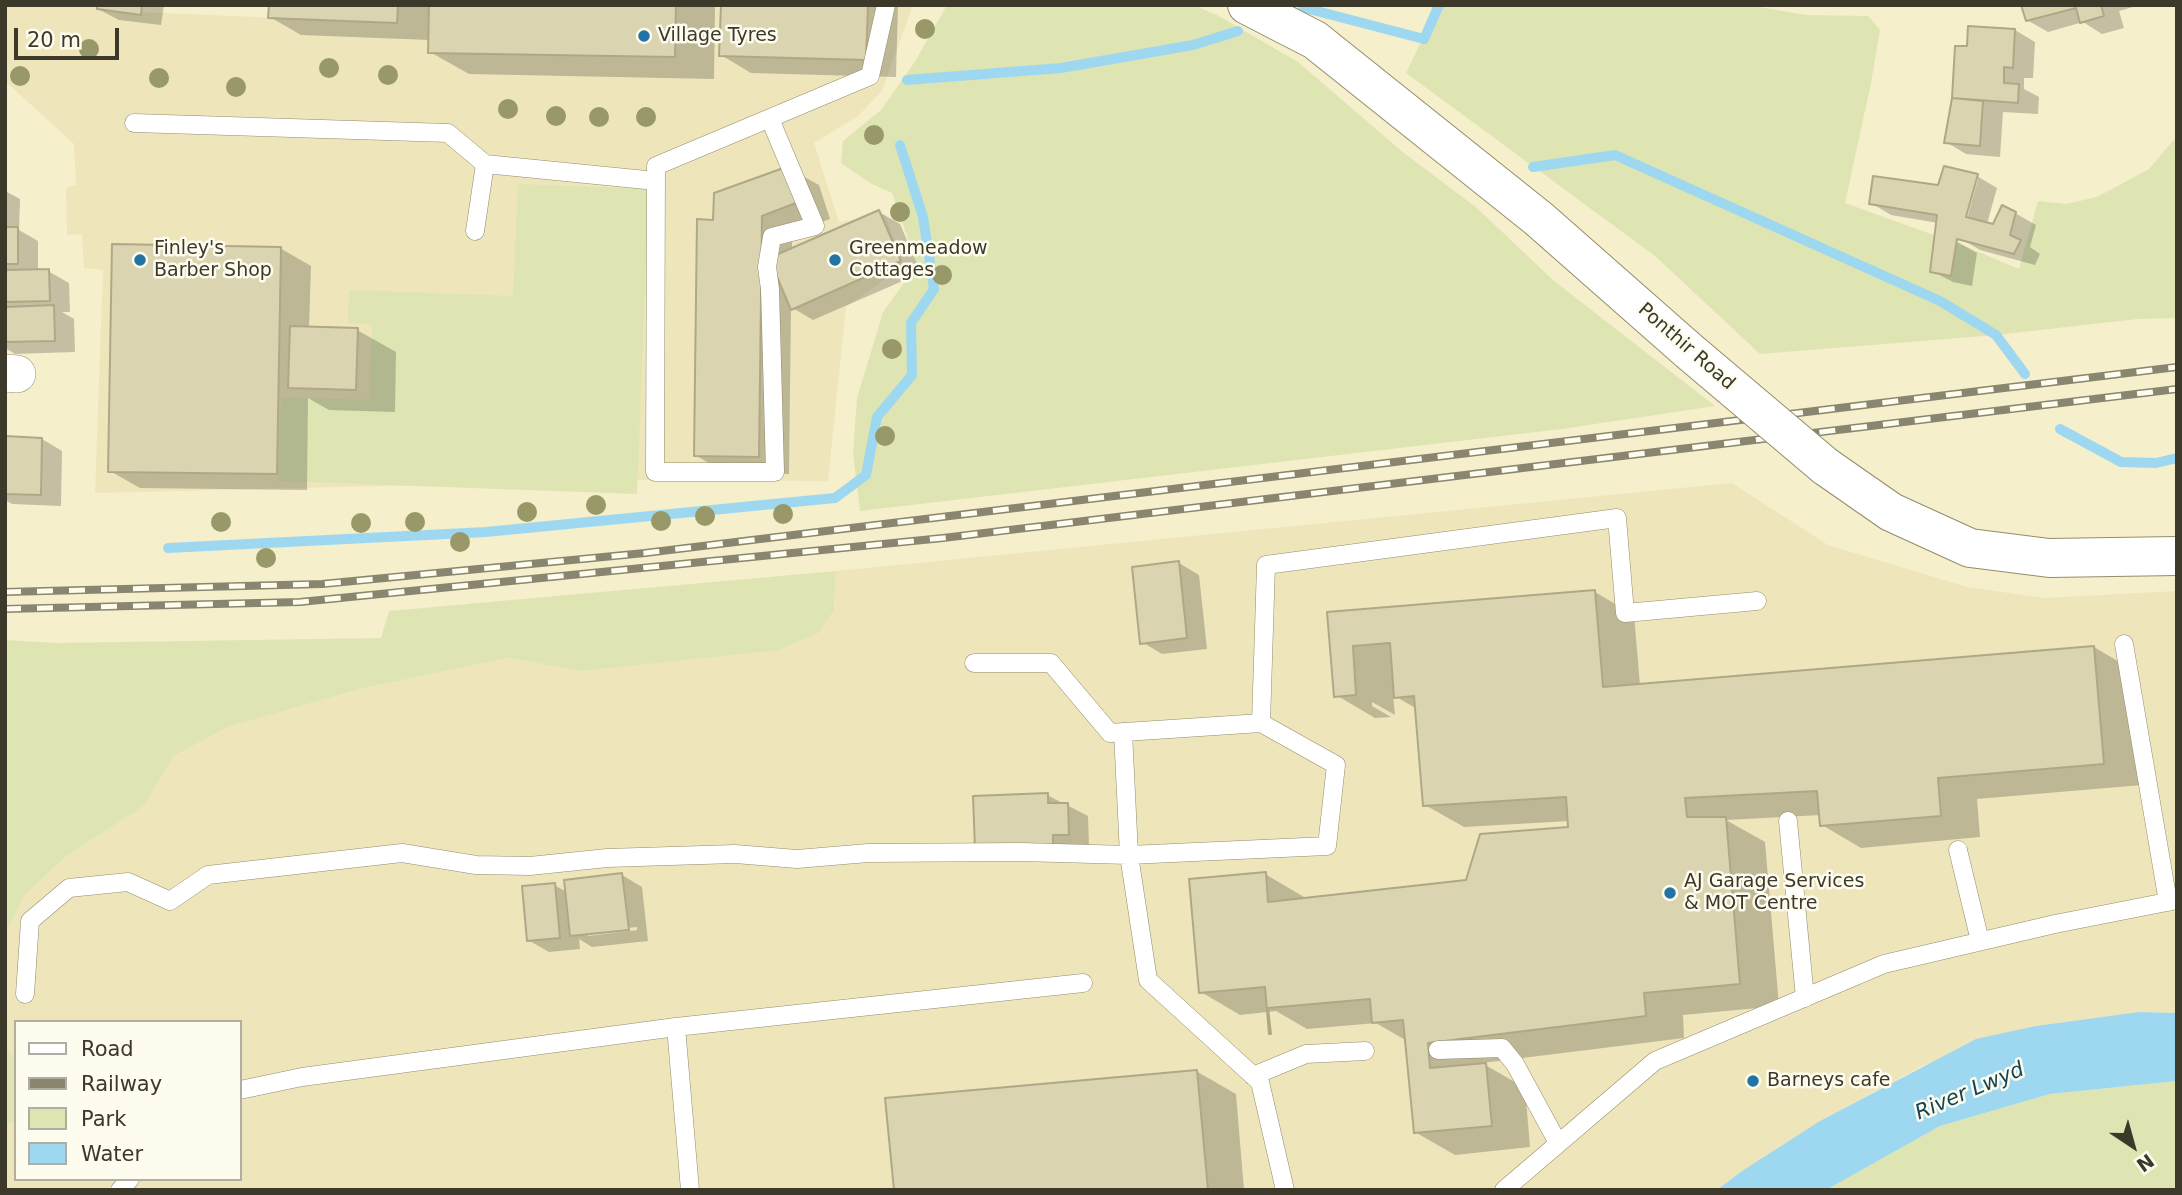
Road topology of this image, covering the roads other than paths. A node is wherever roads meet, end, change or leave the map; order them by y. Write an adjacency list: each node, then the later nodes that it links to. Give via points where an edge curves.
1 (886, 5): 3 (lane, via 870,76)
2 (1247, 5): 8 (main road, Ponthir Road, bridge, via 1315,40 1539,219 1825,466 1891,512 1970,548 2049,558)
3 (770, 119): 6 (lane, via 656,166); 6 (lane, via 815,226 772,237 766,267 775,472 655,472)
4 (134, 123): 5 (lane, via 448,133)
5 (485, 164): 6 (lane); 7 (lane)
6 (656, 181)
7 (475, 231)
8 (2177, 556)
9 (1757, 601): 12 (lane, via 1625,614 1617,519 1266,565)
10 (2124, 644): 17 (lane)
11 (974, 663): 13 (lane, via 1051,663 1110,733)
12 (1261, 723): 13 (lane); 16 (lane, via 1336,765 1327,846)
13 (1123, 732): 16 (lane)
14 (1788, 821): 21 (lane)
15 (1958, 850): 18 (lane)
16 (1129, 855): 20 (lane, via 868,853 797,859 735,854 530,866 476,865 402,853 208,875 170,901 128,882 69,888 30,921); 25 (lane, via 1148,980)
17 (2172, 901): 18 (lane)
18 (1980, 941): 21 (lane, via 1884,964)
19 (1083, 983): 22 (lane)
20 (25, 994)
21 (1805, 998): 27 (lane, via 1655,1061)
22 (676, 1027): 26 (lane, via 302,1077); 28 (lane)
23 (1438, 1050): 27 (lane, via 1502,1048)
24 (1365, 1051): 25 (lane, via 1306,1054)
25 (1253, 1076): 29 (lane, via 1260,1082)
26 (242, 1090)
27 (1558, 1143): 30 (lane)
28 (690, 1190)
29 (1285, 1190)
30 (1504, 1190)

